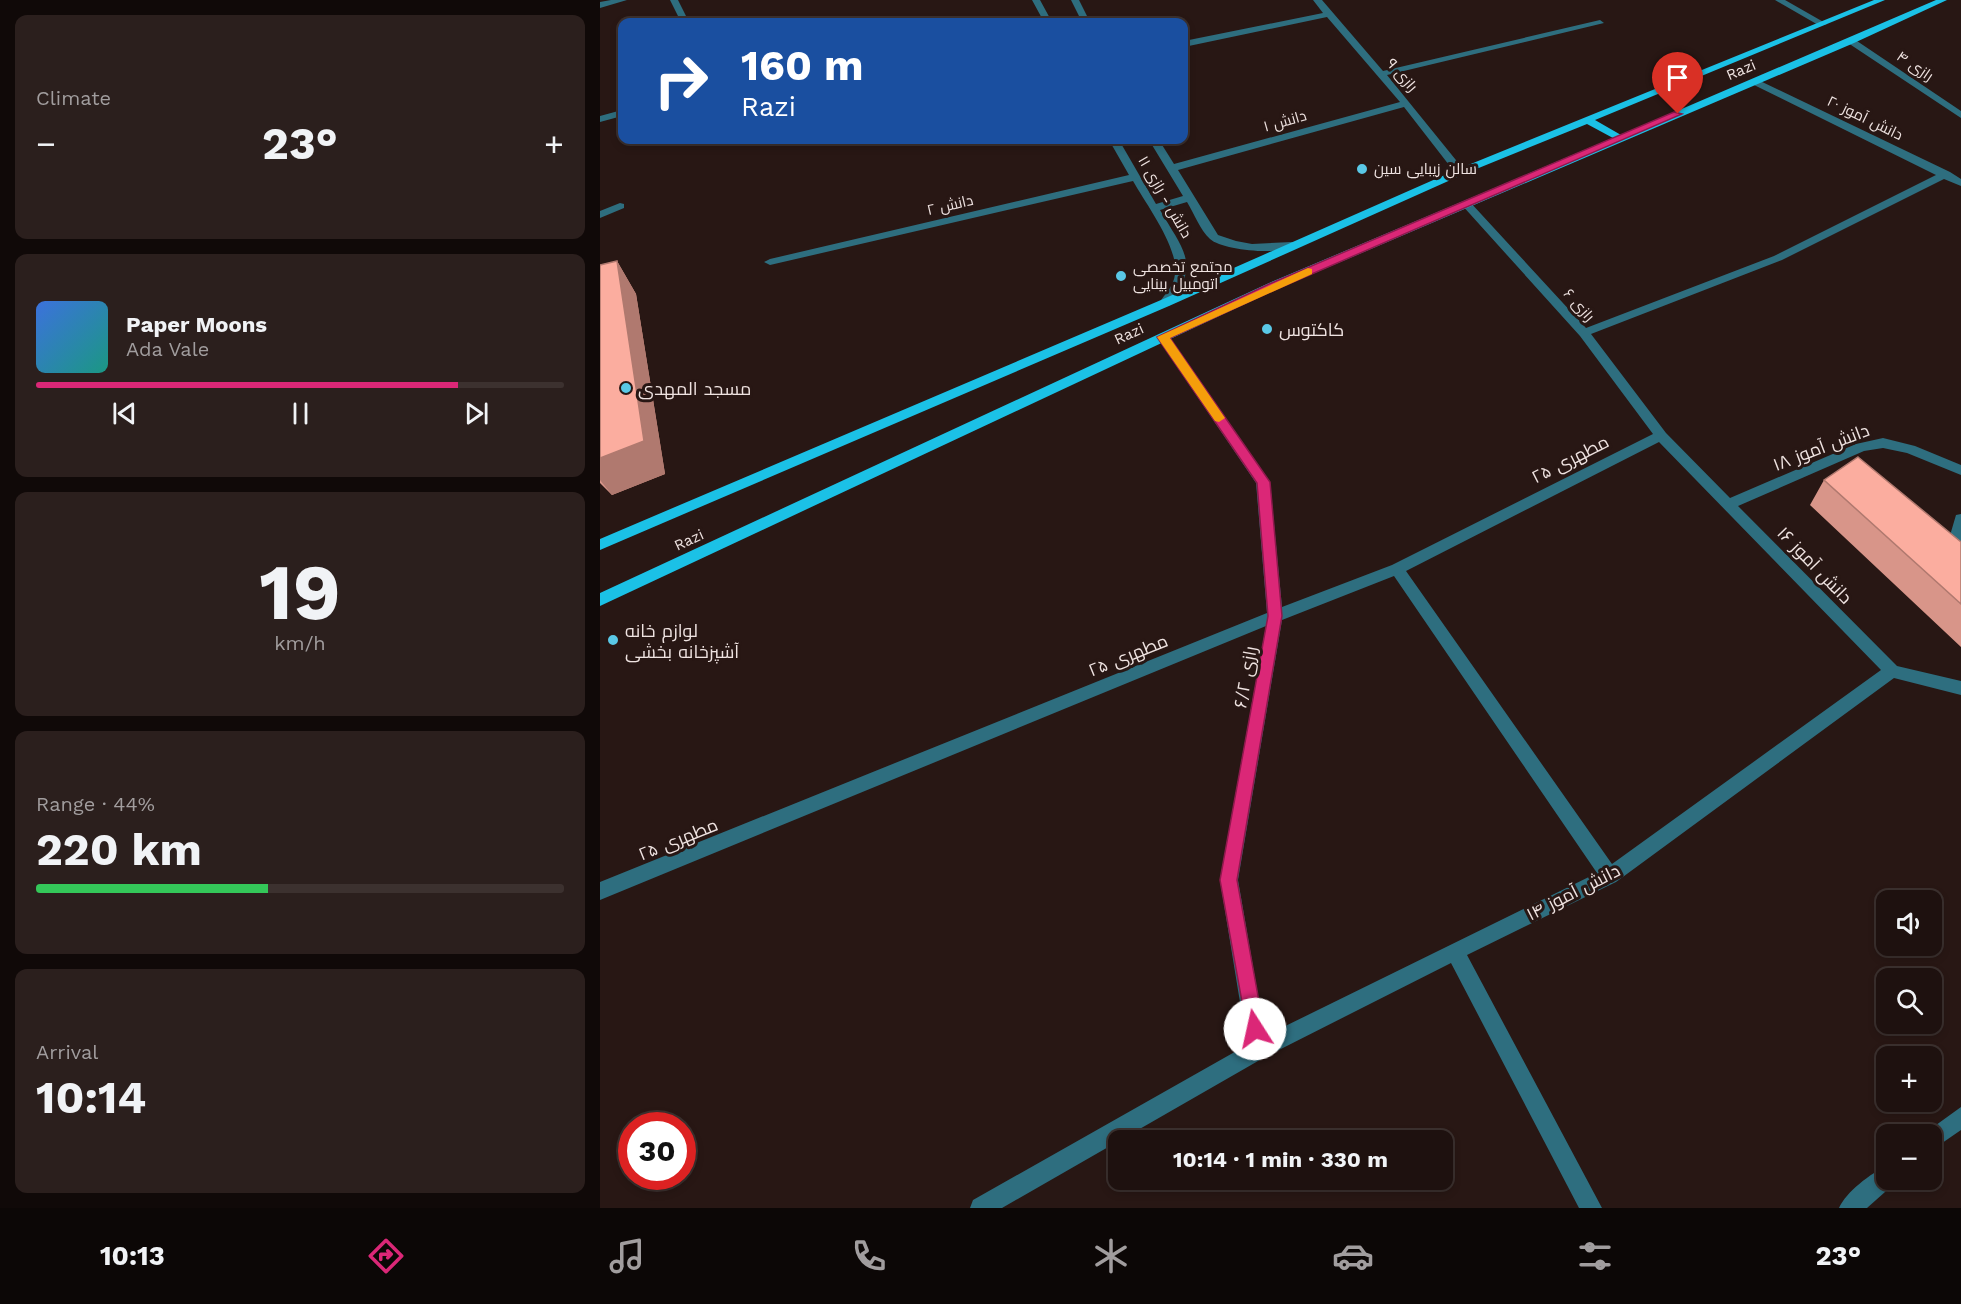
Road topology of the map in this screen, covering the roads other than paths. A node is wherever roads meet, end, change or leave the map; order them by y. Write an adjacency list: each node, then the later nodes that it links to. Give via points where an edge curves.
1 (623, 0): 9 (street)
2 (674, 0): 11 (street)
3 (1036, 0): 12 (street)
4 (1075, 0): 13 (street)
5 (1317, 0): 10 (street, رازی ۹)
6 (1779, 0): 15 (street)
7 (1881, 0): 15 (main road, Razi)
8 (1943, 0): 16 (main road, Razi)
9 (600, 5)
10 (1329, 14): 17 (street); 18 (street, رازی ۹)
11 (683, 18)
12 (1043, 18)
13 (1084, 18)
14 (1600, 23): 18 (street)
15 (1823, 24): 24 (main road, Razi)
16 (1851, 41): 19 (main road, Razi); 22 (street, رازی ۴)
17 (1188, 43)
18 (1381, 74): 20 (street, رازی ۹)
19 (1755, 82): 25 (main road, Razi); 30 (street, دانش آموز ۲۰)
20 (1406, 104): 28 (street, دانش ۱); 29 (street, رازی ۹)
21 (618, 114): 23 (street)
22 (1961, 115)
23 (600, 119)
24 (1588, 120): 25 (main road); 29 (main road, Razi)
25 (1619, 138): 34 (main road, Razi)
26 (1116, 144): 31 (street, دانش - رازی ۱۱)
27 (1157, 144): 28 (street, دانش - رازی ۱۱)
28 (1172, 168): 33 (street, دانش - رازی ۱۱)
29 (1460, 172): 38 (main road, Razi)
30 (1946, 174): 32 (street, دانش آموز ۲۰); 41 (street, via 1778,258)
31 (1136, 177): 36 (street, دانش - رازی ۱۱); 39 (street, دانش ۲)
32 (1961, 183)
33 (1189, 198): 36 (street); 38 (street, دانش - رازی ۱۱, via 1214,237 1229,244 1254,249)
34 (1466, 204): 41 (street, رازی ۶); 42 (main road, Razi)
35 (620, 206): 37 (street)
36 (1154, 208): 40 (street, دانش - رازی ۱۱, via 1179,252 1182,266 1182,280)
37 (600, 214)
38 (1292, 245): 40 (main road, Razi)
39 (770, 262)
40 (1165, 303): 47 (main road, Razi)
41 (1584, 333): 43 (street, رازی ۶)
42 (1163, 337): 50 (main road, Razi); 51 (street, رازی ۶/۲, via 1263,482)
43 (1661, 436): 45 (street, دانش آموز ۱۶); 48 (street, مطهری ۲۵)
44 (1961, 470): 45 (street, دانش آموز ۱۸, via 1883,442 1861,447)
45 (1729, 504): 52 (street, دانش آموز ۱۶)
46 (1961, 519): 49 (street)
47 (600, 545)
48 (1397, 568): 51 (street, مطهری ۲۵); 54 (street)
49 (1961, 571)
50 (600, 600)
51 (1275, 616): 55 (street, مطهری ۲۵); 57 (street, رازی ۶/۲, via 1229,880)
52 (1892, 671): 53 (street); 54 (street, دانش آموز ۱۴)
53 (1961, 688)
54 (1610, 876): 56 (street, دانش آموز ۱۴)
55 (600, 891)
56 (1455, 951): 57 (street, دانش آموز ۱۴); 62 (street)
57 (1258, 1050): 61 (street, دانش آموز ۱۴)
58 (1961, 1117): 59 (street)
59 (1942, 1132)
60 (1876, 1186): 63 (street)
61 (981, 1208)
62 (1592, 1208)
63 (1850, 1208)

